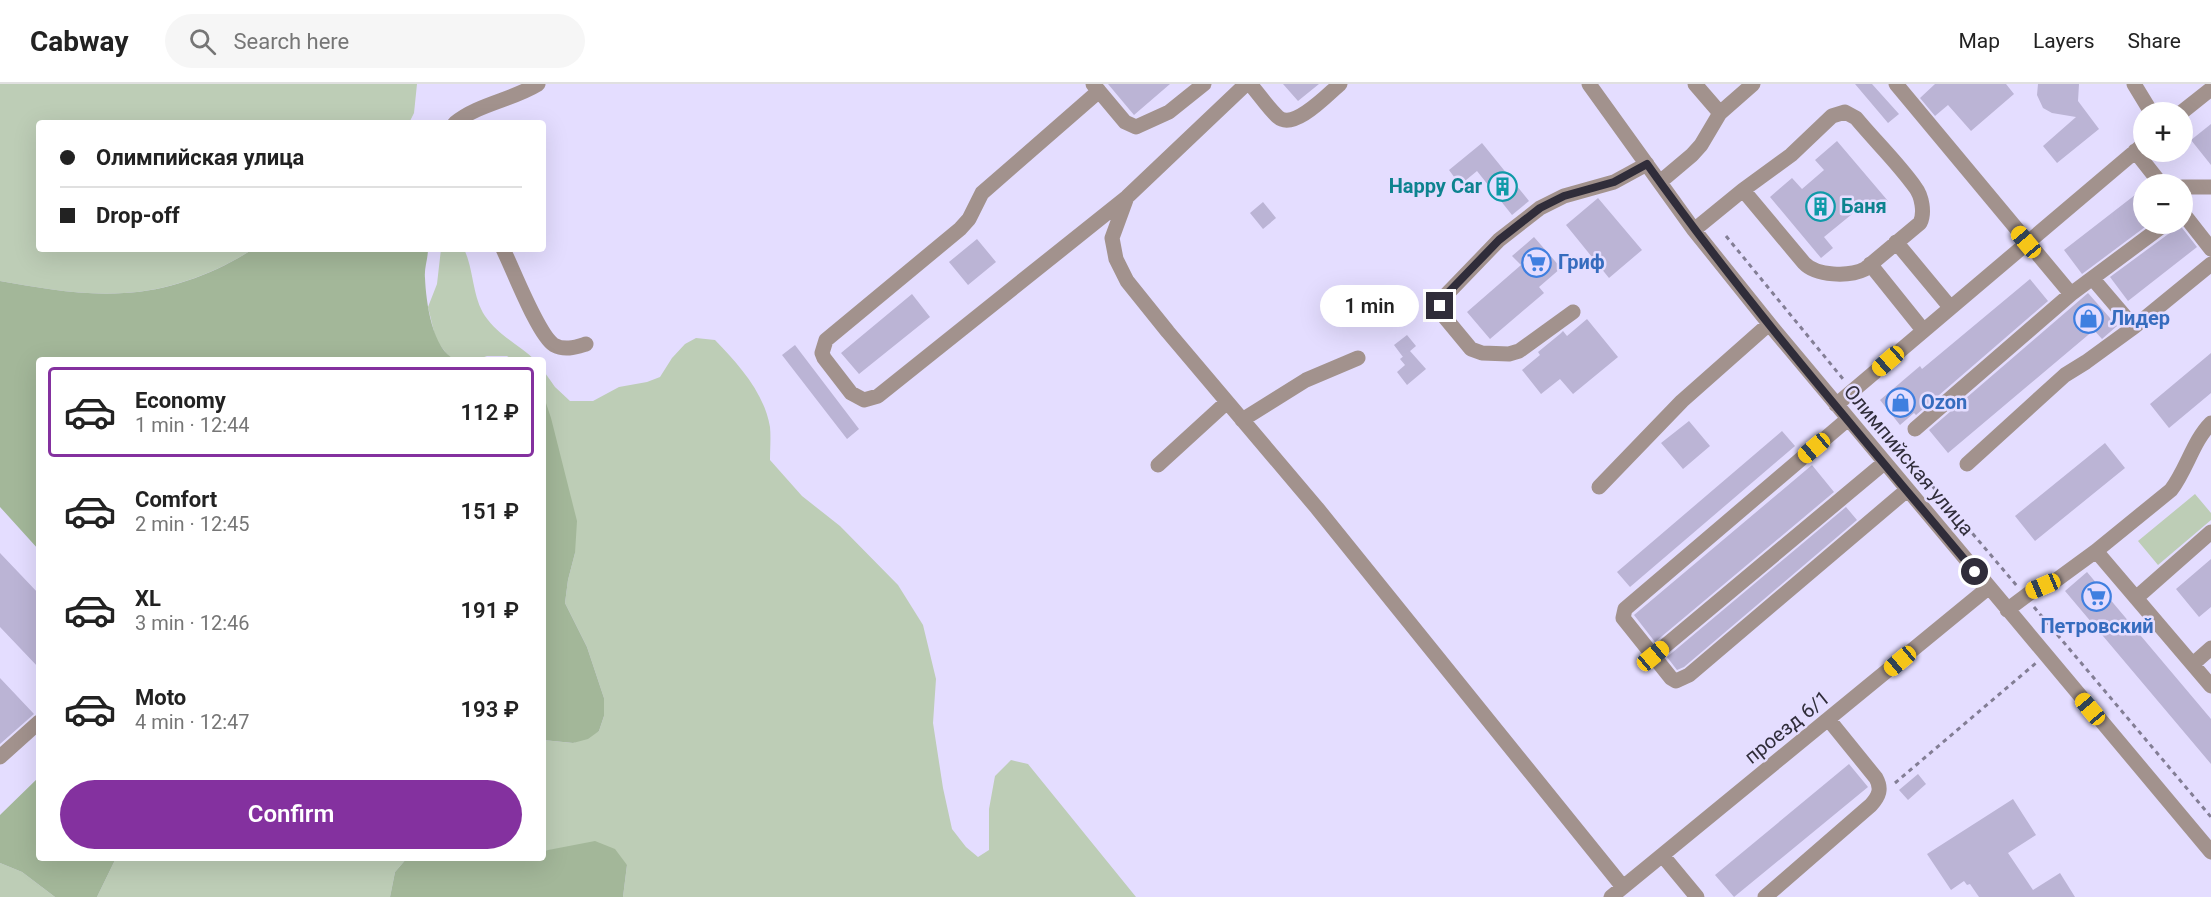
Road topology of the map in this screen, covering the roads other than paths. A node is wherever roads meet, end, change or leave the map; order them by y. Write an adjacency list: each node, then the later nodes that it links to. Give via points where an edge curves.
1 (538, 84): 15 (street)
2 (1204, 84): 10 (street, via 1169,112 1136,127 1125,123)
3 (1248, 84): 4 (street, via 1287,122 1297,119); 22 (street)
4 (1340, 84)
5 (1589, 84): 17 (street, Олимпийская улица)
6 (1695, 84): 14 (street)
7 (1753, 84): 14 (street)
8 (1896, 84): 27 (street)
9 (2134, 84): 12 (street)
10 (1096, 87): 22 (street, via 982,193 960,229 832,334 823,346 824,358 858,398 878,396)
11 (2211, 89): 13 (street)
12 (2145, 102)
13 (2193, 103)
14 (1720, 112): 18 (street, via 1701,145)
15 (459, 120)
16 (2133, 152): 27 (street)
17 (1647, 164): 18 (street, Олимпийская улица); 35 (street, via 1614,182 1564,196 1540,208 1499,240 1444,297 1440,306 1442,314 1472,349 1500,354 1519,351)
18 (1659, 182): 24 (street, Олимпийская улица)
19 (2193, 187): 20 (street)
20 (2211, 187)
21 (1743, 190): 24 (street); 26 (street, via 1791,155 1832,116 1845,112 1856,118 1918,193 1920,223); 30 (street, via 1809,268 1849,274)
22 (1127, 197): 41 (street, via 1112,238 1119,268)
23 (2193, 226): 28 (street)
24 (1695, 230): 36 (street, Олимпийская улица)
25 (2152, 234): 32 (street)
26 (1896, 242): 30 (street); 34 (street)
27 (2026, 242): 33 (street); 34 (street)
28 (2211, 249)
29 (504, 252): 39 (street, via 546,338 561,348)
30 (1870, 264): 38 (street)
31 (2211, 264): 37 (street)
32 (2093, 279): 33 (street); 37 (street)
33 (2071, 294): 46 (street)
34 (1950, 308): 38 (street)
35 (1573, 312)
36 (1769, 324): 42 (street, Олимпийская улица); 50 (street, via 1682,400)
37 (2134, 327): 48 (street, via 2065,375)
38 (1923, 330): 42 (street)
39 (586, 344)
40 (1358, 358): 44 (street, via 1306,380)
41 (1227, 402): 44 (street); 49 (street)
42 (1836, 405): 43 (street, Олимпийская улица)
43 (1848, 419): 47 (street, Олимпийская улица); 58 (street, via 1625,609 1623,618)
44 (1242, 420): 66 (street)
45 (2211, 423): 53 (street, via 2171,490)
46 (1915, 429)
47 (1884, 463): 51 (street, Олимпийская улица); 58 (street)
48 (1967, 464)
49 (1158, 465)
50 (1599, 487)
51 (1907, 490): 54 (street, Олимпийская улица); 58 (street, via 1689,675 1676,681)
52 (2211, 532): 55 (street)
53 (2096, 551): 55 (street); 56 (street)
54 (1988, 588): 56 (street, Олимпийская улица); 61 (street, проезд 6/1)
55 (2136, 598): 59 (street)
56 (2007, 610): 64 (street, Олимпийская улица)
57 (2211, 648): 59 (street)
58 (1653, 656)
59 (2193, 664): 60 (street)
60 (2211, 686)
61 (1829, 720): 65 (street, проезд 6/1); 69 (street, via 1876,778 1880,788 1876,800)
62 (36, 725): 63 (street)
63 (0, 757)
64 (2211, 852)
65 (1663, 856): 66 (street, проезд 6/1); 68 (street)
66 (1623, 887): 67 (street, проезд 6/1)
67 (1611, 897)
68 (1697, 897)
69 (1765, 897)

